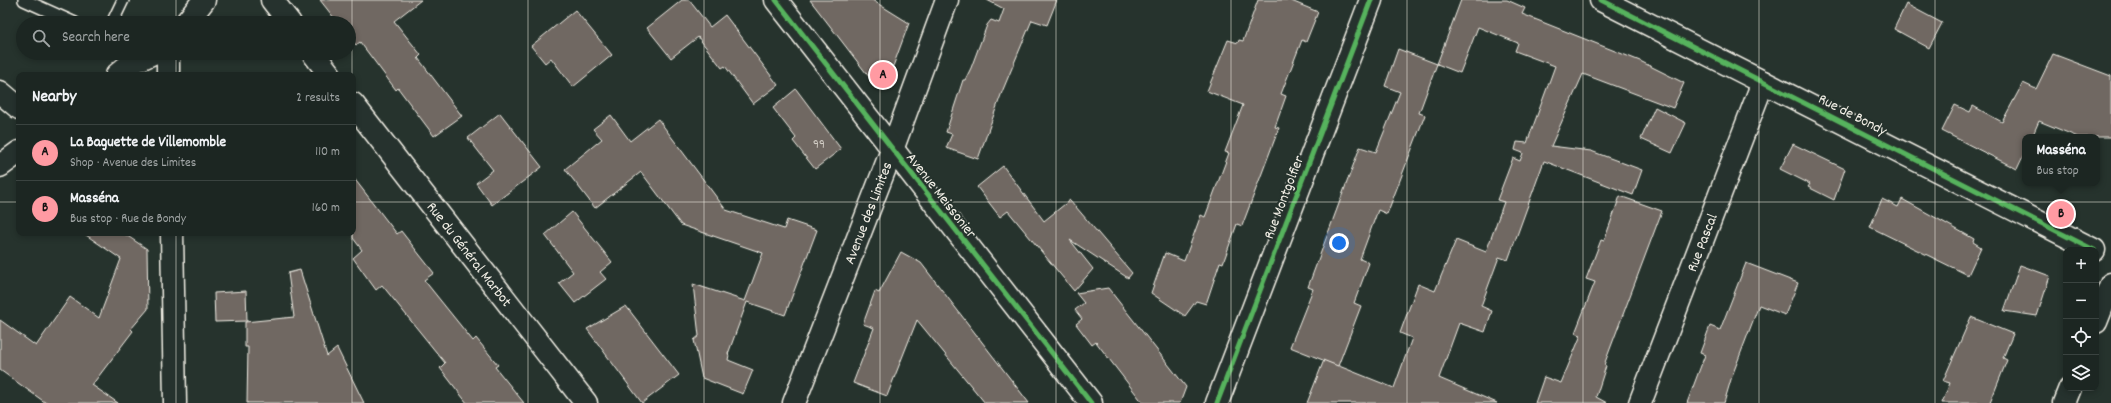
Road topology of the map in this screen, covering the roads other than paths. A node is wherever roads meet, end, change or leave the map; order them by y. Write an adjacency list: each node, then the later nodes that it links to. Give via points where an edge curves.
1 (24, 0): 9 (lane)
2 (123, 0): 10 (lane)
3 (204, 0): 11 (street)
4 (272, 0): 12 (street)
5 (776, 0): 23 (street, Avenue Meissonier)
6 (947, 0): 23 (street, Avenue des Limites)
7 (1371, 0): 37 (street, Rue Montgolfier)
8 (1601, 0): 19 (street, Rue de Bondy)
9 (59, 16)
10 (115, 16)
11 (191, 16)
12 (285, 16)
13 (133, 60): 16 (street)
14 (168, 60): 17 (street)
15 (318, 60): 18 (street)
16 (122, 64)
17 (168, 72)
18 (328, 72)
19 (1763, 82): 27 (street, Rue de Bondy); 38 (street, Rue Pascal)
20 (0, 92): 21 (street)
21 (16, 105)
22 (356, 108): 34 (street, Rue du Général Marbot)
23 (892, 150): 35 (street, Avenue des Limites); 36 (street, Avenue Meissonier)
24 (16, 154): 25 (street)
25 (0, 166)
26 (172, 236): 33 (street)
27 (2087, 247)
28 (2099, 253): 29 (street, Rue de Bondy)
29 (2111, 259)
30 (2111, 284): 31 (street)
31 (2097, 319)
32 (2069, 391): 39 (street)
33 (175, 403)
34 (586, 403)
35 (794, 403)
36 (1091, 403)
37 (1218, 403)
38 (1640, 403)
39 (2064, 403)

